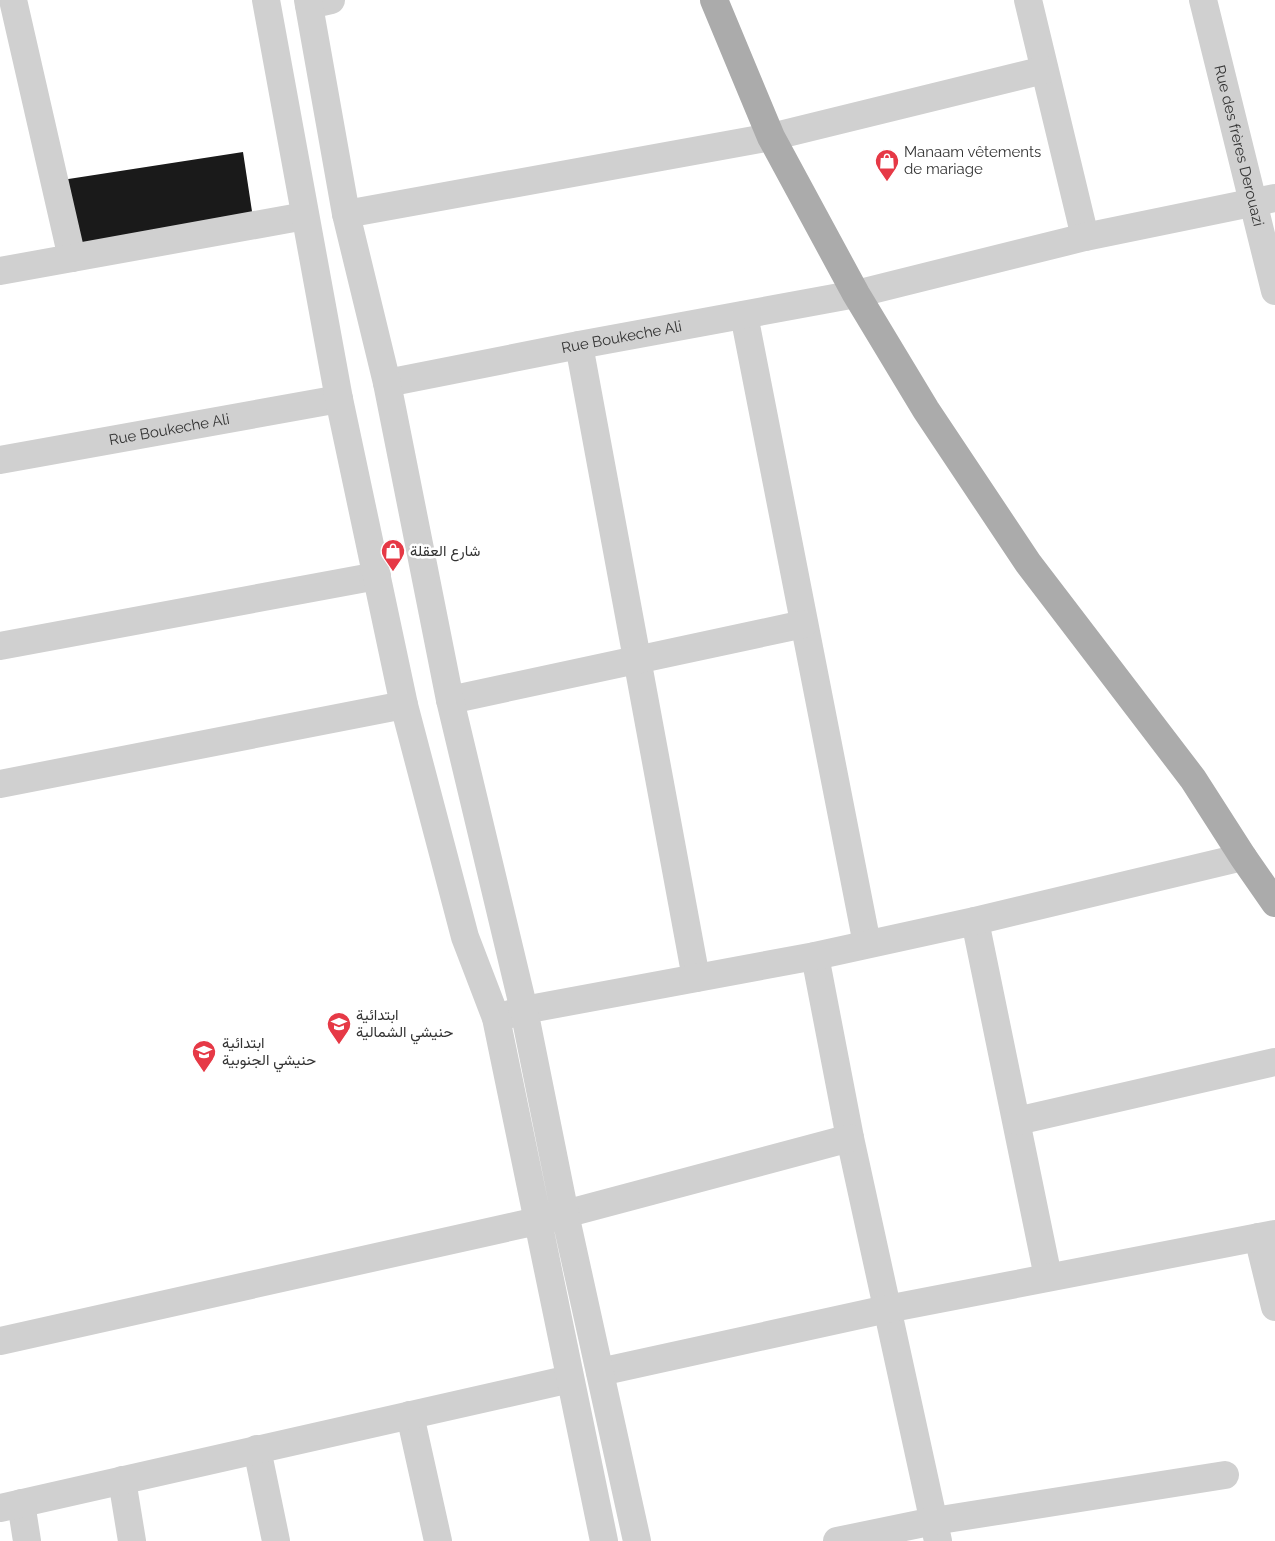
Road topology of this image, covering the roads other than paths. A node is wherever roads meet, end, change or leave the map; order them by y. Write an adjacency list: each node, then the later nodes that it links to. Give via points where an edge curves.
1 (13, 0): 13 (street)
2 (266, 0): 11 (street)
3 (714, 0): 8 (main road)
4 (1028, 0): 7 (street)
5 (1203, 0): 9 (street, Rue des frères Derouazi)
6 (316, 2): 10 (street)
7 (1044, 70): 8 (street); 12 (street)
8 (771, 137): 10 (street); 16 (main road)
9 (1264, 201): 12 (street, Rue Boukeche Ali); 15 (street, Rue des frères Derouazi)
10 (346, 214): 19 (street)
11 (305, 216): 13 (street); 20 (street)
12 (1085, 237): 16 (street, Rue Boukeche Ali)
13 (72, 258): 14 (street)
14 (0, 271)
15 (1275, 292)
16 (856, 294): 17 (street, Rue Boukeche Ali); 29 (main road, via 926,410 1028,563 1193,779)
17 (744, 315): 18 (street, Rue Boukeche Ali); 23 (street)
18 (579, 345): 19 (street, Rue Boukeche Ali); 25 (street)
19 (387, 383): 26 (street)
20 (339, 398): 21 (street, Rue Boukeche Ali); 22 (street)
21 (0, 460)
22 (377, 576): 24 (street); 27 (street)
23 (804, 624): 25 (street); 32 (street)
24 (0, 646)
25 (637, 660): 26 (street); 34 (street)
26 (450, 700): 35 (street)
27 (404, 705): 28 (street); 36 (street, via 465,937)
28 (0, 784)
29 (1242, 857): 30 (main road); 31 (street)
30 (1275, 903)
31 (975, 921): 32 (street); 38 (street)
32 (867, 944): 33 (street)
33 (815, 956): 34 (street); 39 (street)
34 (696, 978): 35 (street)
35 (524, 1010): 36 (street); 40 (street)
36 (496, 1018): 41 (street)
37 (1275, 1062): 38 (street)
38 (1017, 1121): 43 (street)
39 (850, 1138): 40 (street); 45 (street)
40 (565, 1214): 41 (street); 47 (street)
41 (537, 1222): 46 (street); 48 (street)
42 (1266, 1235): 43 (street); 44 (street)
43 (1048, 1276): 45 (street)
44 (1275, 1308)
45 (888, 1309): 47 (street); 54 (street)
46 (0, 1341)
47 (600, 1372): 60 (street)
48 (570, 1378): 49 (street); 59 (street)
49 (410, 1415): 50 (street); 58 (street)
50 (257, 1449): 52 (street); 57 (street)
51 (1225, 1475): 54 (street)
52 (122, 1480): 53 (street); 56 (street)
53 (11, 1505): 55 (street)
54 (936, 1531): 61 (street)
55 (28, 1541)
56 (132, 1541)
57 (276, 1541)
58 (438, 1541)
59 (604, 1541)
60 (637, 1541)
61 (836, 1541)

